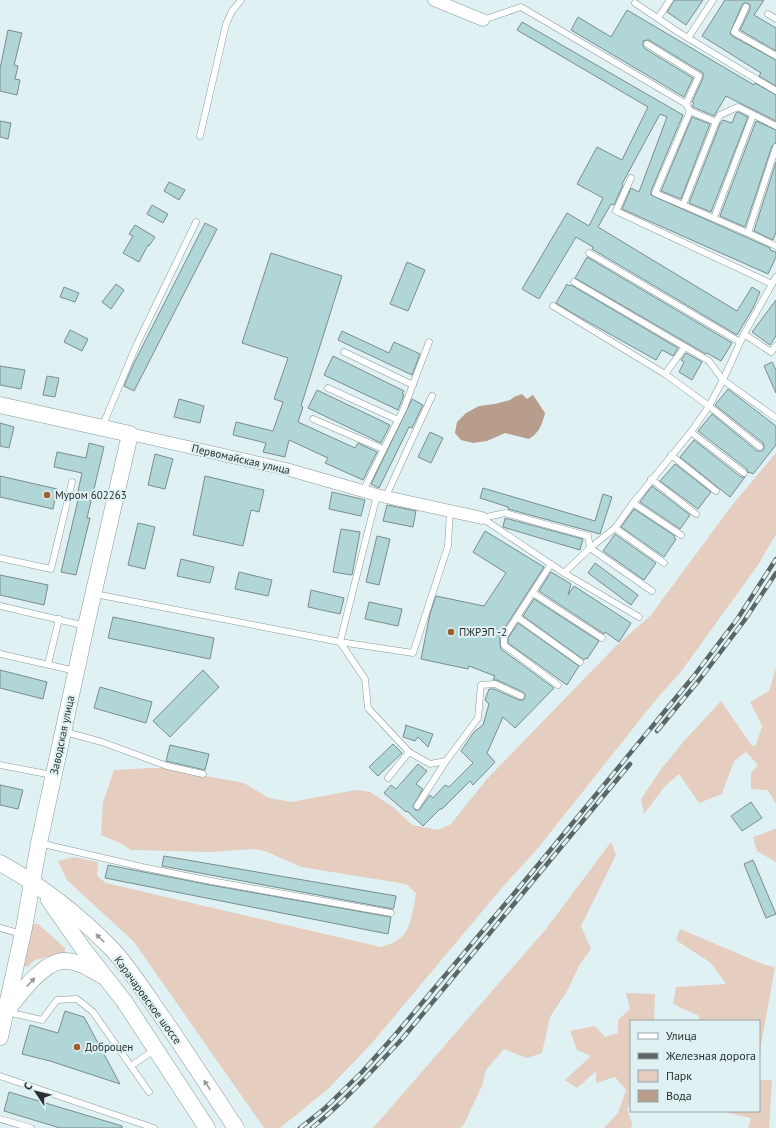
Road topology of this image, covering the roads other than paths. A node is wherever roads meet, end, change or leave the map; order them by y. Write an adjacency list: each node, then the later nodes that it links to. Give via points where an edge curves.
1 (241, 0): 20 (lane, via 226,24)
2 (434, 0): 10 (street)
3 (670, 0): 8 (lane)
4 (713, 0): 11 (lane)
5 (636, 3): 8 (lane)
6 (746, 7): 13 (lane, via 734,32)
7 (768, 14): 9 (lane)
8 (658, 18): 11 (lane)
9 (776, 19)
10 (483, 20): 15 (lane, via 521,7)
11 (688, 38): 14 (lane)
12 (646, 44): 15 (lane, via 699,76)
13 (776, 56)
14 (776, 92)
15 (686, 104): 16 (lane)
16 (690, 111): 18 (lane); 23 (lane, via 655,193)
17 (752, 115): 18 (lane, via 738,107 720,115); 19 (lane); 24 (lane)
18 (716, 122): 23 (lane)
19 (776, 126)
20 (200, 136)
21 (776, 147): 26 (lane)
22 (630, 178): 31 (lane, via 616,211)
23 (683, 205): 24 (lane)
24 (714, 218): 26 (lane)
25 (196, 222): 49 (lane, via 136,346)
26 (748, 233): 27 (lane)
27 (776, 246)
28 (589, 252): 35 (lane)
29 (776, 277): 31 (lane)
30 (574, 282): 37 (lane)
31 (772, 284): 33 (lane)
32 (553, 306): 39 (lane)
33 (744, 334): 35 (lane); 36 (lane, via 772,352)
34 (430, 342): 41 (lane)
35 (740, 342): 40 (lane)
36 (776, 346)
37 (685, 347): 39 (lane); 40 (lane, via 709,361)
38 (344, 352): 41 (lane)
39 (665, 374): 45 (lane)
40 (723, 380): 45 (lane); 46 (lane)
41 (413, 385): 48 (lane)
42 (328, 388): 48 (lane)
43 (432, 396): 60 (lane)
44 (0, 405): 49 (street, Первомайская улица)
45 (709, 406): 50 (lane); 52 (lane)
46 (776, 418)
47 (313, 419): 53 (lane)
48 (398, 420): 53 (lane)
49 (101, 427): 51 (street, Первомайская улица)
50 (691, 432): 54 (lane); 55 (lane)
51 (130, 434): 58 (street, Первомайская улица, via 286,469); 74 (street, Заводская улица)
52 (760, 447)
53 (383, 449): 58 (lane)
54 (671, 455): 56 (lane); 59 (lane)
55 (744, 473)
56 (651, 479): 61 (lane); 63 (lane)
57 (72, 482): 68 (lane, via 51,569)
58 (363, 491): 60 (street, Первомайская улица)
59 (716, 491)
60 (382, 496): 62 (street, Первомайская улица); 81 (lane)
61 (633, 503): 65 (lane); 66 (lane)
62 (450, 510): 64 (street, Первомайская улица); 81 (lane, via 448,546 413,653)
63 (696, 514)
64 (482, 518): 67 (lane, via 505,513 588,536); 70 (lane)
65 (615, 528): 67 (lane); 69 (lane)
66 (681, 535)
67 (590, 548): 71 (lane); 72 (lane)
68 (0, 558)
69 (664, 563)
70 (551, 564): 71 (lane); 73 (lane)
71 (564, 573): 77 (lane)
72 (652, 591)
73 (532, 593): 76 (lane); 80 (lane)
74 (93, 594): 79 (street, Заводская улица); 81 (lane)
75 (0, 606): 78 (lane)
76 (517, 617): 83 (lane); 86 (lane, via 504,637 504,645)
77 (639, 617)
78 (59, 619): 79 (lane); 84 (lane)
79 (86, 626): 85 (street, Заводская улица)
80 (602, 638)
81 (340, 642): 89 (lane, via 365,679 368,708)
82 (0, 654): 84 (lane)
83 (580, 662)
84 (48, 664): 85 (lane)
85 (76, 671): 88 (street, Заводская улица)
86 (558, 685)
87 (521, 696): 90 (lane, via 495,684 480,685 478,718)
88 (63, 732): 92 (lane, via 102,742 167,766); 93 (street, Заводская улица)
89 (409, 752): 90 (lane, via 430,764); 94 (lane)
90 (446, 761): 95 (lane)
91 (0, 765): 93 (lane)
92 (203, 774)
93 (54, 776): 96 (street, Заводская улица)
94 (388, 778)
95 (417, 806)
96 (39, 843): 98 (street, Заводская улица); 99 (lane, via 203,880)
97 (0, 863): 98 (street, Карачаровское шоссе)
98 (37, 886): 100 (street, Карачаровское шоссе, via 62,903); 102 (street, Заводская улица)
99 (391, 913)
100 (76, 924): 103 (street, Карачаровское шоссе); 111 (street, Карачаровское шоссе, one-way to 100, via 135,978 114,952)
101 (0, 928): 102 (lane)
102 (22, 934): 104 (street, Заводская улица)
103 (107, 978): 104 (street, one-way to 103, via 41,972 63,961 82,964); 106 (street, Карачаровское шоссе)
104 (6, 1011): 105 (street, Заводская улица); 107 (lane, via 42,1020 57,1000 77,999 93,1012)
105 (0, 1037)
106 (155, 1049): 107 (lane); 114 (street, Карачаровское шоссе)
107 (131, 1066): 109 (lane)
108 (0, 1076): 113 (lane)
109 (149, 1092)
110 (0, 1119): 112 (lane)
111 (232, 1123)
112 (31, 1128)
113 (154, 1128)
114 (207, 1128)

